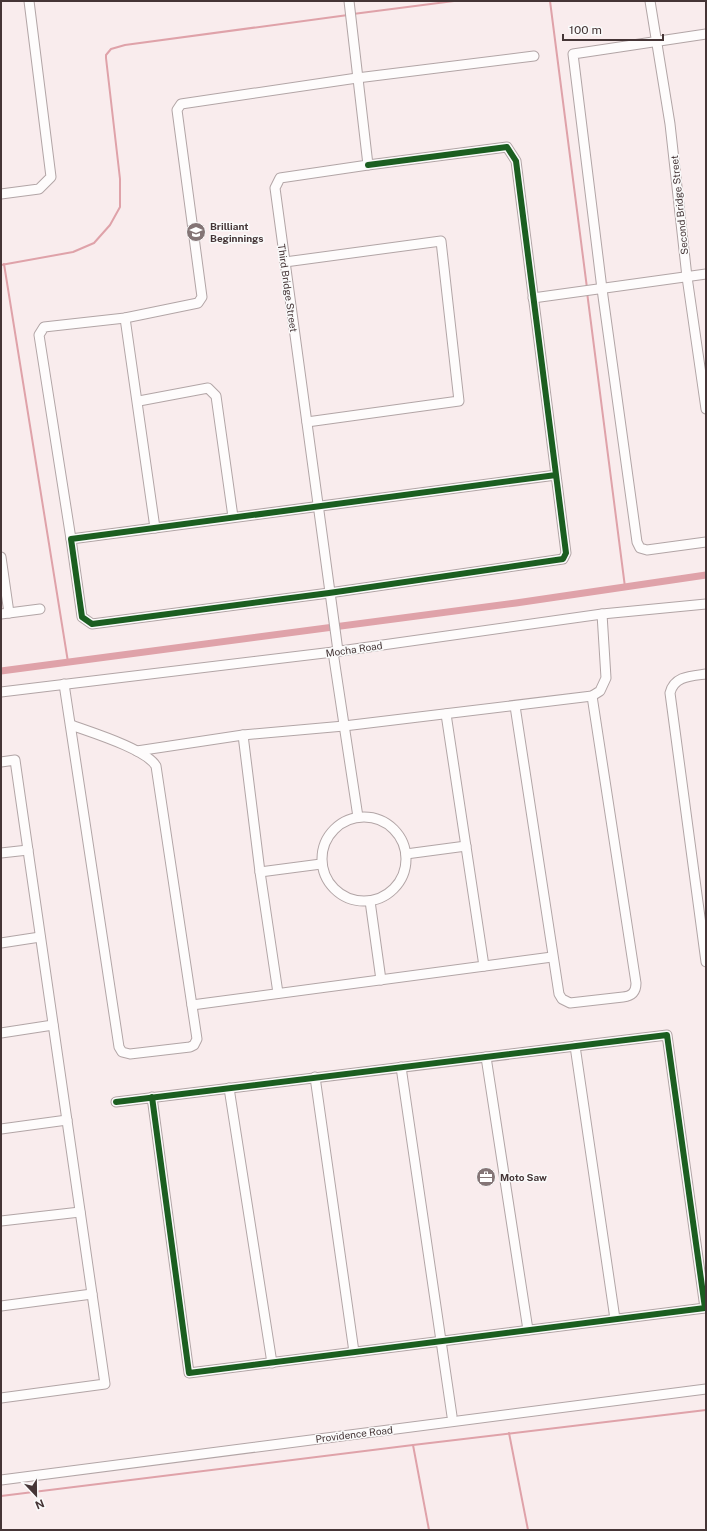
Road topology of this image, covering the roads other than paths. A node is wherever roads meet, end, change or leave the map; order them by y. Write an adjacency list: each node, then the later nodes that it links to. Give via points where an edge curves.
1 (29, 1): 9 (street, via 51,176 39,189)
2 (650, 1): 5 (street, Second Bridge Street)
3 (349, 5): 7 (street)
4 (706, 34): 5 (street)
5 (656, 42): 12 (street, Second Bridge Street, via 670,124); 13 (street, via 573,54)
6 (534, 56): 7 (street)
7 (357, 78): 8 (street); 15 (street, via 181,104 177,110 202,297 198,303)
8 (361, 166): 10 (street, Third Bridge Street, via 280,178 275,188); 14 (street, via 507,147 516,161)
9 (1, 194)
10 (285, 262): 18 (street, Third Bridge Street); 18 (street, via 441,241 459,401)
11 (706, 274): 12 (street)
12 (687, 277): 13 (street); 17 (street, Second Bridge Street)
13 (598, 290): 14 (street); 24 (street, via 637,542 640,548 647,550)
14 (533, 298): 19 (street)
15 (125, 318): 16 (street); 23 (street, via 44,327 39,335)
16 (139, 401): 21 (street, via 208,388 216,396); 22 (street)
17 (706, 409)
18 (307, 422): 20 (street, Third Bridge Street)
19 (556, 475): 20 (street); 26 (street, via 566,553 564,559)
20 (318, 507): 21 (street); 26 (street, Third Bridge Street)
21 (233, 517): 22 (street)
22 (155, 528): 23 (street)
23 (71, 538): 26 (street, via 82,617 92,624)
24 (706, 542)
25 (1, 557): 29 (street)
26 (329, 593): 31 (street, Third Bridge Street)
27 (706, 604): 30 (street, Mocha Road)
28 (40, 609): 29 (street)
29 (5, 614)
30 (602, 614): 31 (street, Mocha Road); 35 (street, via 606,678 600,691)
31 (336, 651): 33 (street, Mocha Road); 39 (street, Third Bridge Street)
32 (706, 674): 54 (street, via 678,680 671,688 670,694)
33 (64, 684): 34 (street, Mocha Road); 38 (street)
34 (1, 692)
35 (592, 696): 36 (street); 53 (street, via 636,988 630,996 566,1002 559,994)
36 (515, 706): 37 (street); 53 (street)
37 (446, 714): 39 (street); 44 (street)
38 (71, 725): 41 (street); 58 (street, via 120,1050 130,1054 194,1045 196,1039)
39 (344, 726): 40 (street); 43 (street, Third Bridge Street)
40 (243, 735): 41 (street); 49 (street)
41 (136, 751): 58 (street, via 154,762 158,774)
42 (1, 762): 45 (street, via 15,760)
43 (358, 817): 47 (street, via 371,817 389,825 402,841); 48 (street, via 345,821 330,833 322,851)
44 (466, 846): 47 (street); 55 (street)
45 (28, 850): 46 (street); 51 (street)
46 (1, 853)
47 (406, 854): 50 (street, via 404,873 398,885 388,894)
48 (321, 864): 49 (street); 50 (street, via 325,877 338,893 356,901)
49 (260, 872): 57 (street)
50 (370, 901): 56 (street)
51 (40, 937): 52 (street); 59 (street)
52 (1, 943)
53 (552, 957): 55 (street)
54 (706, 962)
55 (484, 966): 56 (street)
56 (381, 980): 57 (street)
57 (278, 993): 58 (street)
58 (192, 1005)
59 (53, 1025): 60 (street); 68 (street)
60 (1, 1033)
61 (575, 1046): 62 (street); 74 (street); 74 (street, via 668,1034 704,1308)
62 (486, 1057): 63 (street); 75 (street)
63 (401, 1067): 64 (street); 76 (street)
64 (315, 1078): 65 (street); 77 (street)
65 (229, 1088): 66 (street); 78 (street)
66 (152, 1097): 67 (street); 78 (street, via 189,1374)
67 (116, 1102)
68 (67, 1120): 69 (street); 70 (street)
69 (1, 1129)
70 (80, 1212): 71 (street); 72 (street)
71 (1, 1221)
72 (92, 1294): 73 (street); 81 (street, via 105,1384)
73 (1, 1306)
74 (615, 1319): 75 (street)
75 (528, 1330): 76 (street)
76 (441, 1341): 77 (street); 82 (street)
77 (354, 1352): 78 (street)
78 (272, 1363)
79 (706, 1384): 82 (street, Providence Road)
80 (706, 1389): 84 (street, Providence Road)
81 (1, 1398)
82 (452, 1416): 83 (street, Providence Road)
83 (1, 1474)
84 (1, 1480)

